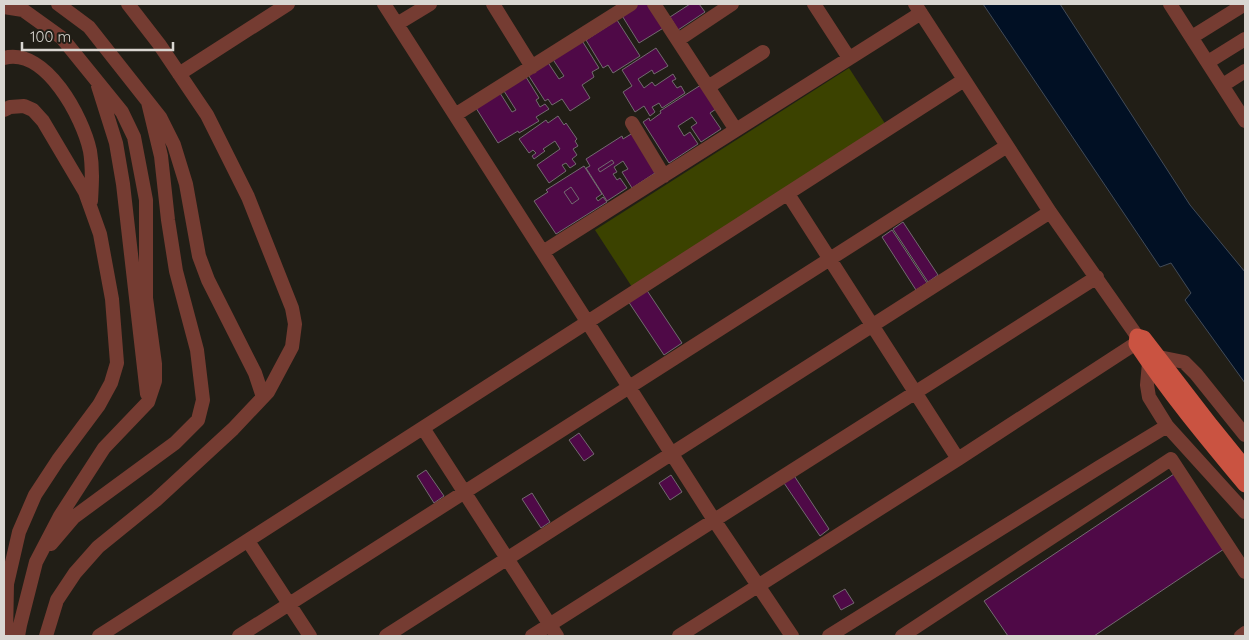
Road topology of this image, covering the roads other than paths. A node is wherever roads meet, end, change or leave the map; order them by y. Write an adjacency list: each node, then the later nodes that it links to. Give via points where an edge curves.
1 (58, 4): 30 (street, via 90,27)
2 (128, 4): 25 (street)
3 (288, 4): 25 (street)
4 (384, 4): 15 (street)
5 (430, 4): 15 (street)
6 (493, 4): 23 (street)
7 (631, 4): 23 (street)
8 (654, 4): 18 (street)
9 (732, 4): 18 (street)
10 (814, 4): 21 (street)
11 (1172, 4): 16 (street)
12 (1245, 4): 16 (street)
13 (4, 7): 26 (street, via 23,10 62,38)
14 (918, 8): 21 (street); 27 (street)
15 (397, 24): 33 (street)
16 (1192, 37): 22 (street)
17 (1245, 38): 22 (street)
18 (678, 40): 29 (street)
19 (764, 52): 29 (street)
20 (4, 58): 39 (street, via 27,59 44,70 67,97 90,150 93,171)
21 (849, 58): 35 (street)
22 (1208, 62): 28 (street)
23 (532, 67): 33 (street)
24 (1245, 71): 28 (street)
25 (179, 74): 50 (street, via 207,115 248,197 292,308 296,324 292,347)
26 (96, 78): 51 (street, via 116,143); 51 (street, via 122,112 134,137 146,200 146,298 155,364 155,381)
27 (964, 80): 36 (street); 38 (street)
28 (1223, 85): 32 (street)
29 (708, 87): 35 (street)
30 (148, 102): 50 (street, via 160,117 174,145 186,184 198,256 255,373); 64 (street, via 161,156 176,272 197,350 203,400 198,420 175,443 74,517)
31 (4, 110): 39 (street, via 24,106 43,121 85,192)
32 (1243, 112)
33 (455, 115): 41 (street)
34 (632, 123): 37 (street)
35 (736, 130): 37 (street)
36 (1007, 146): 40 (street); 42 (street)
37 (664, 176): 41 (street)
38 (788, 194): 42 (street); 44 (street)
39 (90, 207): 70 (street, via 100,234 112,299 117,363 99,405 35,495 20,532 7,584)
40 (1050, 212): 43 (street); 45 (street)
41 (543, 252): 44 (street)
42 (830, 259): 45 (street); 48 (street)
43 (1097, 277): 46 (street); 49 (street)
44 (587, 322): 48 (street); 53 (street)
45 (872, 326): 49 (street); 55 (street)
46 (1139, 339): 47 (main road); 56 (street)
47 (1154, 360): 52 (street, via 1147,385 1149,397); 54 (street, via 1184,362); 57 (main road); 58 (main road, via 1184,412)
48 (629, 388): 55 (street); 59 (street)
49 (915, 392): 56 (street); 61 (street)
50 (263, 397): 72 (street, via 156,500 98,547 57,600)
51 (148, 402): 64 (street, via 104,448 60,516)
52 (1167, 426): 60 (street); 80 (street)
53 (422, 428): 59 (street); 62 (street)
54 (1245, 435)
55 (671, 454): 61 (street); 63 (street)
56 (958, 459): 66 (street)
57 (1245, 466)
58 (1245, 485)
59 (464, 493): 63 (street); 67 (street)
60 (1245, 512)
61 (714, 520): 66 (street); 68 (street)
62 (248, 541): 67 (street); 73 (street)
63 (507, 559): 68 (street); 76 (street)
64 (36, 562): 71 (street)
65 (1245, 572): 81 (street, via 1171,459)
66 (757, 587): 78 (street); 79 (street)
67 (289, 604): 74 (street); 75 (street)
68 (553, 631): 77 (street)
69 (1245, 633): 82 (street)
70 (6, 636)
71 (18, 636)
72 (46, 636)
73 (99, 636)
74 (239, 636)
75 (310, 636)
76 (386, 636)
77 (532, 636)
78 (679, 636)
79 (792, 636)
80 (829, 636)
81 (902, 636)
82 (1241, 636)

